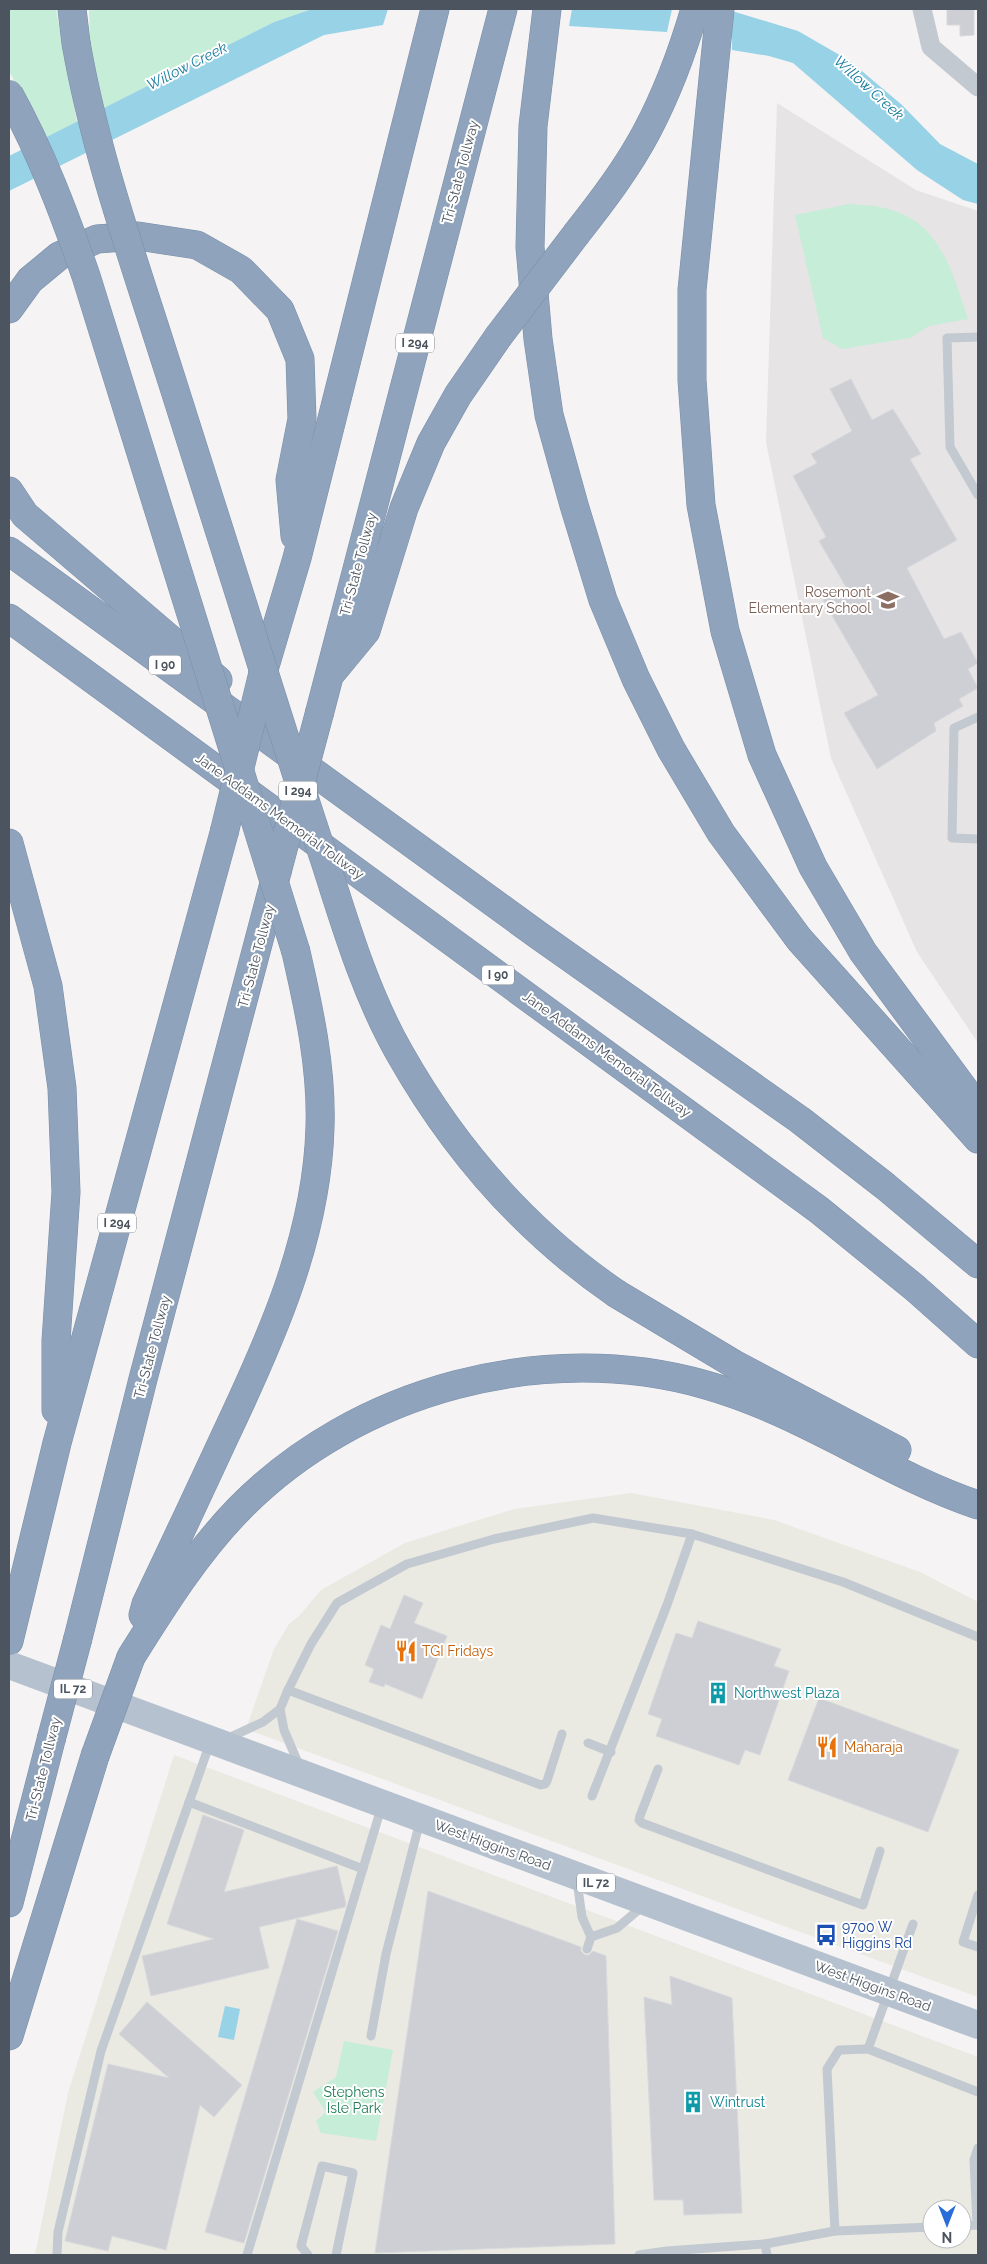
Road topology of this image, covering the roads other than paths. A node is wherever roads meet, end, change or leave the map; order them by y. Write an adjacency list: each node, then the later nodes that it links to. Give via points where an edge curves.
1 (72, 9): 27 (highway, bridge, via 85,94 110,191 354,950 396,1048 464,1152 515,1210 559,1250 616,1294 734,1364)
2 (435, 9): 15 (highway, I 294)
3 (503, 9): 17 (highway, Tri-State Tollway / I 294)
4 (547, 9): 23 (highway, via 533,126 530,247 538,339 549,415 603,600 636,679 671,749 721,833 799,939)
5 (695, 9): 17 (highway, bridge, via 648,130 626,167 498,337 458,395 431,443 404,508 366,631)
6 (720, 9): 22 (highway, via 692,290 692,380 701,505 725,631 762,755 813,867 863,952)
7 (922, 9): 8 (street, via 931,47)
8 (978, 86)
9 (9, 94): 32 (highway, bridge, via 28,127 86,276 296,952 317,1060 320,1127 314,1185 305,1233 290,1284 255,1372 146,1604)
10 (9, 309): 15 (highway, via 30,280 59,256 97,239 138,236 197,245 241,270 280,310 300,360 302,419 290,480)
11 (978, 337): 13 (lane, via 947,338 950,447)
12 (9, 492): 19 (highway, via 25,516 228,690)
13 (978, 494)
14 (9, 551): 19 (highway, I 90)
15 (297, 558): 26 (highway, I 294, bridge, via 263,673 224,834)
16 (9, 618): 25 (highway, Jane Addams Memorial Tollway / I 90, via 819,1210)
17 (328, 678): 51 (highway, Tri-State Tollway / I 294, bridge)
18 (978, 717): 20 (lane, via 954,728 952,838)
19 (265, 737): 24 (highway, I 90, via 530,930 800,1120)
20 (978, 839)
21 (9, 843): 26 (highway, via 48,986 62,1088 66,1192 56,1342)
22 (978, 1108)
23 (978, 1139)
24 (978, 1264)
25 (978, 1344)
26 (56, 1444): 31 (highway, I 294)
27 (978, 1496)
28 (978, 1504): 32 (highway, via 940,1492 758,1402 706,1385 655,1372 597,1368 536,1370 489,1377 432,1391 382,1411 329,1438 278,1474 239,1509 194,1562)
29 (692, 1534): 30 (lane, via 843,1582); 34 (lane, via 593,1518 494,1539 407,1564 337,1603 311,1644); 39 (lane)
30 (978, 1638)
31 (9, 1641)
32 (131, 1658): 58 (highway, bridge, via 95,1756)
33 (9, 1665): 37 (main road, West Higgins Road / IL 72)
34 (288, 1690): 35 (lane); 36 (lane, via 541,1785 547,1781)
35 (280, 1709): 37 (lane, via 263,1722); 41 (lane, via 290,1746)
36 (562, 1734)
37 (214, 1742): 41 (main road, West Higgins Road / IL 72); 43 (lane)
38 (588, 1743): 39 (lane)
39 (611, 1752): 42 (lane)
40 (658, 1769): 46 (lane, via 640,1816 642,1823 863,1905)
41 (303, 1774): 44 (main road, West Higgins Road / IL 72)
42 (592, 1796)
43 (189, 1802): 47 (lane); 67 (lane, via 101,2052 58,2232)
44 (382, 1804): 45 (main road, West Higgins Road / IL 72); 47 (lane)
45 (420, 1818): 48 (main road, West Higgins Road / IL 72); 59 (lane, via 386,1954)
46 (880, 1851)
47 (363, 1869): 68 (lane)
48 (577, 1876): 50 (main road, West Higgins Road / IL 72); 53 (lane, via 582,1917)
49 (978, 1895): 54 (lane, via 963,1942)
50 (648, 1902): 53 (lane, via 617,1928); 56 (main road, West Higgins Road / IL 72)
51 (9, 1903)
52 (913, 1924): 56 (lane)
53 (591, 1937): 55 (lane)
54 (978, 1947)
55 (587, 1949)
56 (889, 1992): 57 (main road, West Higgins Road / IL 72); 60 (lane)
57 (978, 2025)
58 (9, 2036)
59 (371, 2036)
60 (868, 2048): 61 (lane); 65 (lane, via 839,2050 827,2069)
61 (978, 2092)
62 (978, 2148): 63 (lane, via 974,2160)
63 (978, 2225)
64 (922, 2227): 65 (lane)
65 (835, 2231): 66 (lane)
66 (766, 2244): 71 (lane); 72 (lane)
67 (56, 2255)
68 (246, 2255)
69 (308, 2255): 70 (lane, via 300,2246 322,2166 354,2173)
70 (336, 2255)
71 (639, 2255)
72 (767, 2255)

